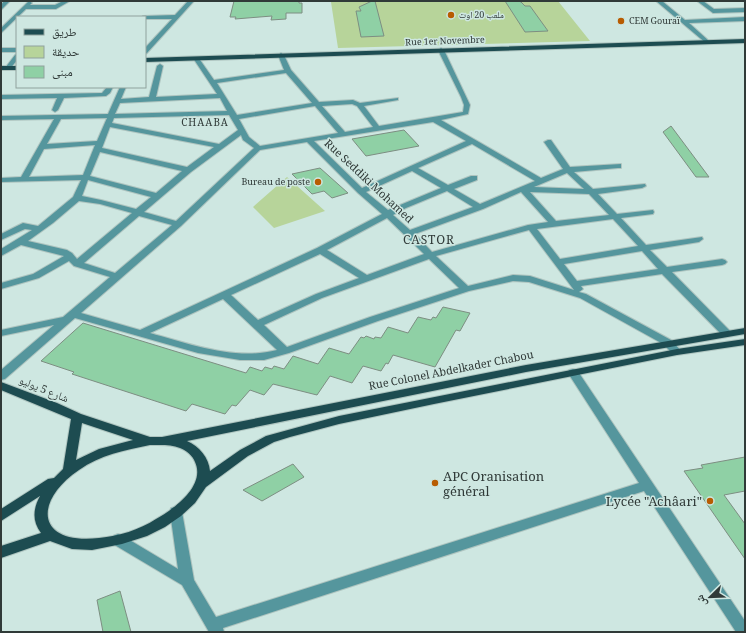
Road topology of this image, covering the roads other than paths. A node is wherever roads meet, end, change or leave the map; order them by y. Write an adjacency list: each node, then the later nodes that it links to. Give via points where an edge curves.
1 (7, 1): 8 (street)
2 (31, 1): 7 (street)
3 (67, 1): 7 (street, via 56,7)
4 (191, 1): 14 (street)
5 (659, 1): 17 (street)
6 (700, 1): 10 (street)
7 (26, 7): 11 (street)
8 (1, 8)
9 (745, 10): 10 (street)
10 (714, 11): 16 (street)
11 (17, 16)
12 (16, 17): 18 (street)
13 (146, 17): 14 (street)
14 (176, 17): 24 (street)
15 (745, 19): 16 (street)
16 (725, 20): 17 (street)
17 (684, 22): 20 (street)
18 (1, 31)
19 (745, 41): 20 (main road, Rue 1er Novembre)
20 (707, 42): 23 (main road, Rue 1er Novembre)
21 (1, 50): 22 (street)
22 (16, 50)
23 (442, 50): 25 (main road, Rue 1er Novembre); 49 (street, via 464,97 467,110 462,115)
24 (146, 51)
25 (281, 55): 26 (main road, Rue 1er Novembre); 32 (street)
26 (196, 58): 27 (main road, Rue 1er Novembre); 33 (street)
27 (146, 60)
28 (1, 64): 29 (main road)
29 (12, 65): 31 (main road)
30 (160, 66): 39 (street)
31 (1, 68)
32 (288, 71): 33 (street); 42 (street)
33 (213, 82): 37 (street)
34 (110, 88): 36 (street, via 104,95)
35 (123, 88): 41 (street)
36 (61, 96): 38 (street); 45 (street)
37 (222, 96): 39 (street); 46 (street)
38 (1, 97)
39 (152, 99): 41 (street)
40 (396, 99): 43 (street)
41 (117, 101): 47 (street)
42 (317, 104): 43 (street, via 353,102); 46 (street); 53 (street)
43 (360, 105): 51 (street)
44 (1, 113): 45 (street)
45 (55, 115): 47 (street); 48 (street); 59 (street)
46 (233, 115): 47 (street); 52 (street)
47 (110, 116): 50 (street)
48 (1, 118)
49 (434, 120): 51 (street); 55 (street)
50 (107, 124): 57 (street); 58 (street)
51 (377, 128): 53 (street)
52 (240, 131): 58 (street); 60 (street)
53 (343, 134): 54 (street)
54 (309, 140): 60 (street); 73 (street, Rue Seddiki Mohamed)
55 (472, 141): 62 (street); 69 (street)
56 (548, 142): 64 (street)
57 (98, 146): 59 (street); 63 (street); 65 (street)
58 (218, 146): 63 (street)
59 (42, 147): 68 (street)
60 (258, 148): 82 (street)
61 (618, 166): 64 (street)
62 (414, 169): 71 (street); 73 (street)
63 (188, 170): 75 (street)
64 (568, 170): 69 (street); 74 (street)
65 (85, 178): 68 (street); 75 (street); 76 (street)
66 (474, 178): 71 (street)
67 (1, 180): 68 (street)
68 (23, 180)
69 (541, 181): 72 (street)
70 (642, 186): 74 (street)
71 (447, 188): 77 (street); 80 (street)
72 (523, 189): 74 (street); 77 (street); 83 (street)
73 (361, 191): 80 (street, Rue Seddiki Mohamed)
74 (591, 192): 81 (street)
75 (157, 196): 78 (street)
76 (77, 198): 78 (street); 85 (street)
77 (480, 207): 86 (street)
78 (136, 212): 82 (street); 94 (street)
79 (650, 212): 81 (street)
80 (387, 214): 86 (street, Rue Seddiki Mohamed); 91 (street)
81 (615, 216): 83 (street); 90 (street)
82 (178, 224): 98 (street)
83 (555, 224): 84 (street)
84 (531, 227): 93 (street); 95 (street)
85 (39, 229): 87 (street, via 23,226); 89 (street)
86 (409, 233): 93 (street, Rue Seddiki Mohamed)
87 (1, 237)
88 (699, 239): 90 (street)
89 (22, 242): 92 (street); 94 (street, via 64,252)
90 (644, 248): 95 (street); 97 (street)
91 (320, 250): 99 (street); 103 (street)
92 (1, 253)
93 (430, 255): 99 (street); 102 (street, Rue Seddiki Mohamed)
94 (74, 260): 98 (street); 101 (street, via 36,276)
95 (558, 262): 100 (street)
96 (722, 262): 97 (street)
97 (665, 271): 100 (street); 109 (street)
98 (116, 276): 105 (street)
99 (367, 279): 106 (street, via 319,296)
100 (575, 284): 104 (street)
101 (1, 286)
102 (466, 289): 104 (street, via 513,278 530,280); 113 (street)
103 (225, 295): 106 (street); 110 (street)
104 (583, 296): 111 (street)
105 (70, 317): 108 (street); 110 (street); 116 (street)
106 (257, 324): 113 (street)
107 (745, 330): 109 (main road, Rue Colonel Abdelkader Chabou)
108 (1, 333)
109 (726, 333): 111 (main road, Rue Colonel Abdelkader Chabou)
110 (139, 334): 113 (street, via 198,350 240,357 264,357)
111 (667, 342): 114 (street); 120 (main road, Rue Colonel Abdelkader Chabou)
112 (745, 342): 114 (main road)
113 (285, 351)
114 (677, 352): 115 (main road)
115 (573, 373): 123 (main road, via 290,432 244,453); 124 (street)
116 (1, 376)
117 (1, 386): 118 (main road, شارع 5 يوليو)
118 (77, 417): 119 (main road, شارع 5 يوليو); 121 (main road, شارع 5 يوليو)
119 (150, 441): 120 (main road); 121 (main road, via 97,455)
120 (163, 441): 123 (main road, via 183,444 195,452 204,471)
121 (69, 469): 122 (main road)
122 (57, 479): 126 (main road); 127 (main road, via 48,491 40,517 43,526)
123 (202, 483): 125 (main road, via 193,497)
124 (647, 485): 131 (street); 132 (street)
125 (176, 512): 128 (main road, via 154,527); 130 (street)
126 (1, 516)
127 (51, 535): 128 (main road, via 67,543 84,545); 129 (main road)
128 (118, 540): 130 (street)
129 (1, 552)
130 (187, 581): 131 (street)
131 (215, 629)
132 (744, 632)

